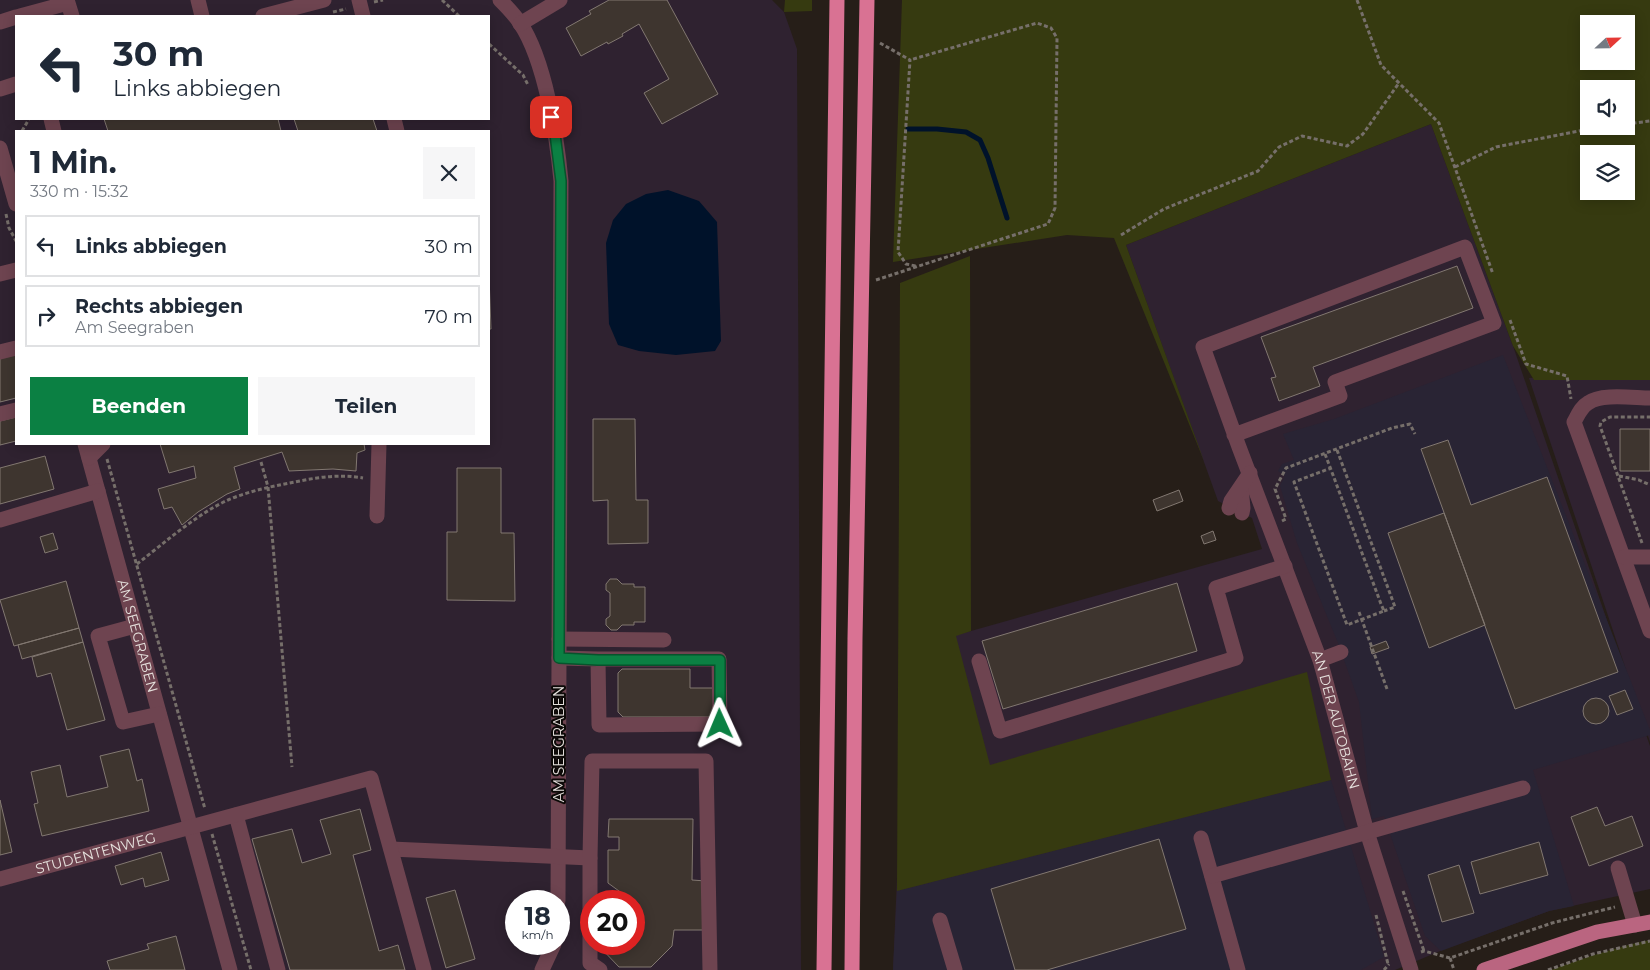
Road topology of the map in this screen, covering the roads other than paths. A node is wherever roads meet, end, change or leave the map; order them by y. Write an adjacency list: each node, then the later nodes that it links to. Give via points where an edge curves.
1 (198, 0): 10 (street)
2 (324, 0): 11 (street)
3 (358, 0): 12 (street)
4 (500, 0): 15 (street, AM SEEGRABEN)
5 (560, 0): 15 (street)
6 (837, 0): 72 (highway)
7 (867, 0): 73 (highway)
8 (25, 15): 9 (street, via 68,3)
9 (72, 15)
10 (202, 15)
11 (267, 15)
12 (363, 15)
13 (15, 18): 14 (street)
14 (0, 22)
15 (520, 24): 41 (street, AM SEEGRABEN, via 534,51 548,100 561,181)
16 (15, 84): 17 (street)
17 (0, 89)
18 (0, 148): 19 (street)
19 (15, 200)
20 (15, 270): 21 (street)
21 (0, 274)
22 (15, 348): 23 (street)
23 (0, 352)
24 (1650, 398): 36 (street, via 1599,398 1580,410 1574,422)
25 (15, 410): 26 (street)
26 (0, 414)
27 (1234, 435): 27 (street, AN DER AUTOBAHN, via 1203,347 1465,247 1494,324 1335,382 1340,396); 31 (street, AN DER AUTOBAHN)
28 (101, 445): 30 (street)
29 (379, 445): 34 (street)
30 (87, 451): 32 (street, AM SEEGRABEN)
31 (1250, 473): 33 (street, via 1231,501); 38 (street, AN DER AUTOBAHN)
32 (98, 491): 35 (street); 39 (street, AM SEEGRABEN)
33 (1236, 511)
34 (377, 516)
35 (0, 520)
36 (1624, 557): 37 (street); 40 (street)
37 (1649, 557)
38 (1285, 566): 46 (street, AN DER AUTOBAHN); 47 (street, via 1216,588 1236,658 1000,731)
39 (135, 626): 48 (street, AM SEEGRABEN); 48 (street, via 98,636 123,722)
40 (1650, 632)
41 (559, 639): 42 (street); 44 (street, AM SEEGRABEN)
42 (664, 640)
43 (1341, 652): 46 (street)
44 (559, 658): 45 (street); 55 (street, AM SEEGRABEN)
45 (598, 660): 45 (street, via 720,660 720,724 599,725)
46 (1320, 660): 52 (street, AN DER AUTOBAHN)
47 (979, 662)
48 (160, 714): 51 (street, AM SEEGRABEN)
49 (1523, 788): 52 (street)
50 (236, 816): 51 (street); 54 (street, via 371,778); 67 (street)
51 (191, 828): 59 (street, STUDENTENWEG); 66 (street, AM SEEGRABEN)
52 (1367, 832): 58 (street); 65 (street, AN DER AUTOBAHN)
53 (1202, 838): 58 (street)
54 (391, 850): 55 (street); 68 (street)
55 (558, 857): 56 (street); 60 (street, AM SEEGRABEN)
56 (590, 858): 70 (street, via 590,963); 71 (street, via 592,761 706,760)
57 (1618, 868): 63 (street)
58 (1212, 876): 75 (street)
59 (0, 880)
60 (558, 890)
61 (940, 920): 74 (street)
62 (1650, 922): 63 (main road)
63 (1635, 925): 76 (main road, via 1597,932)
64 (549, 955): 69 (street)
65 (1409, 963)
66 (230, 970)
67 (278, 970)
68 (424, 970)
69 (542, 970)
70 (600, 970)
71 (710, 970)
72 (824, 970)
73 (852, 970)
74 (955, 970)
75 (1238, 970)
76 (1484, 970)

